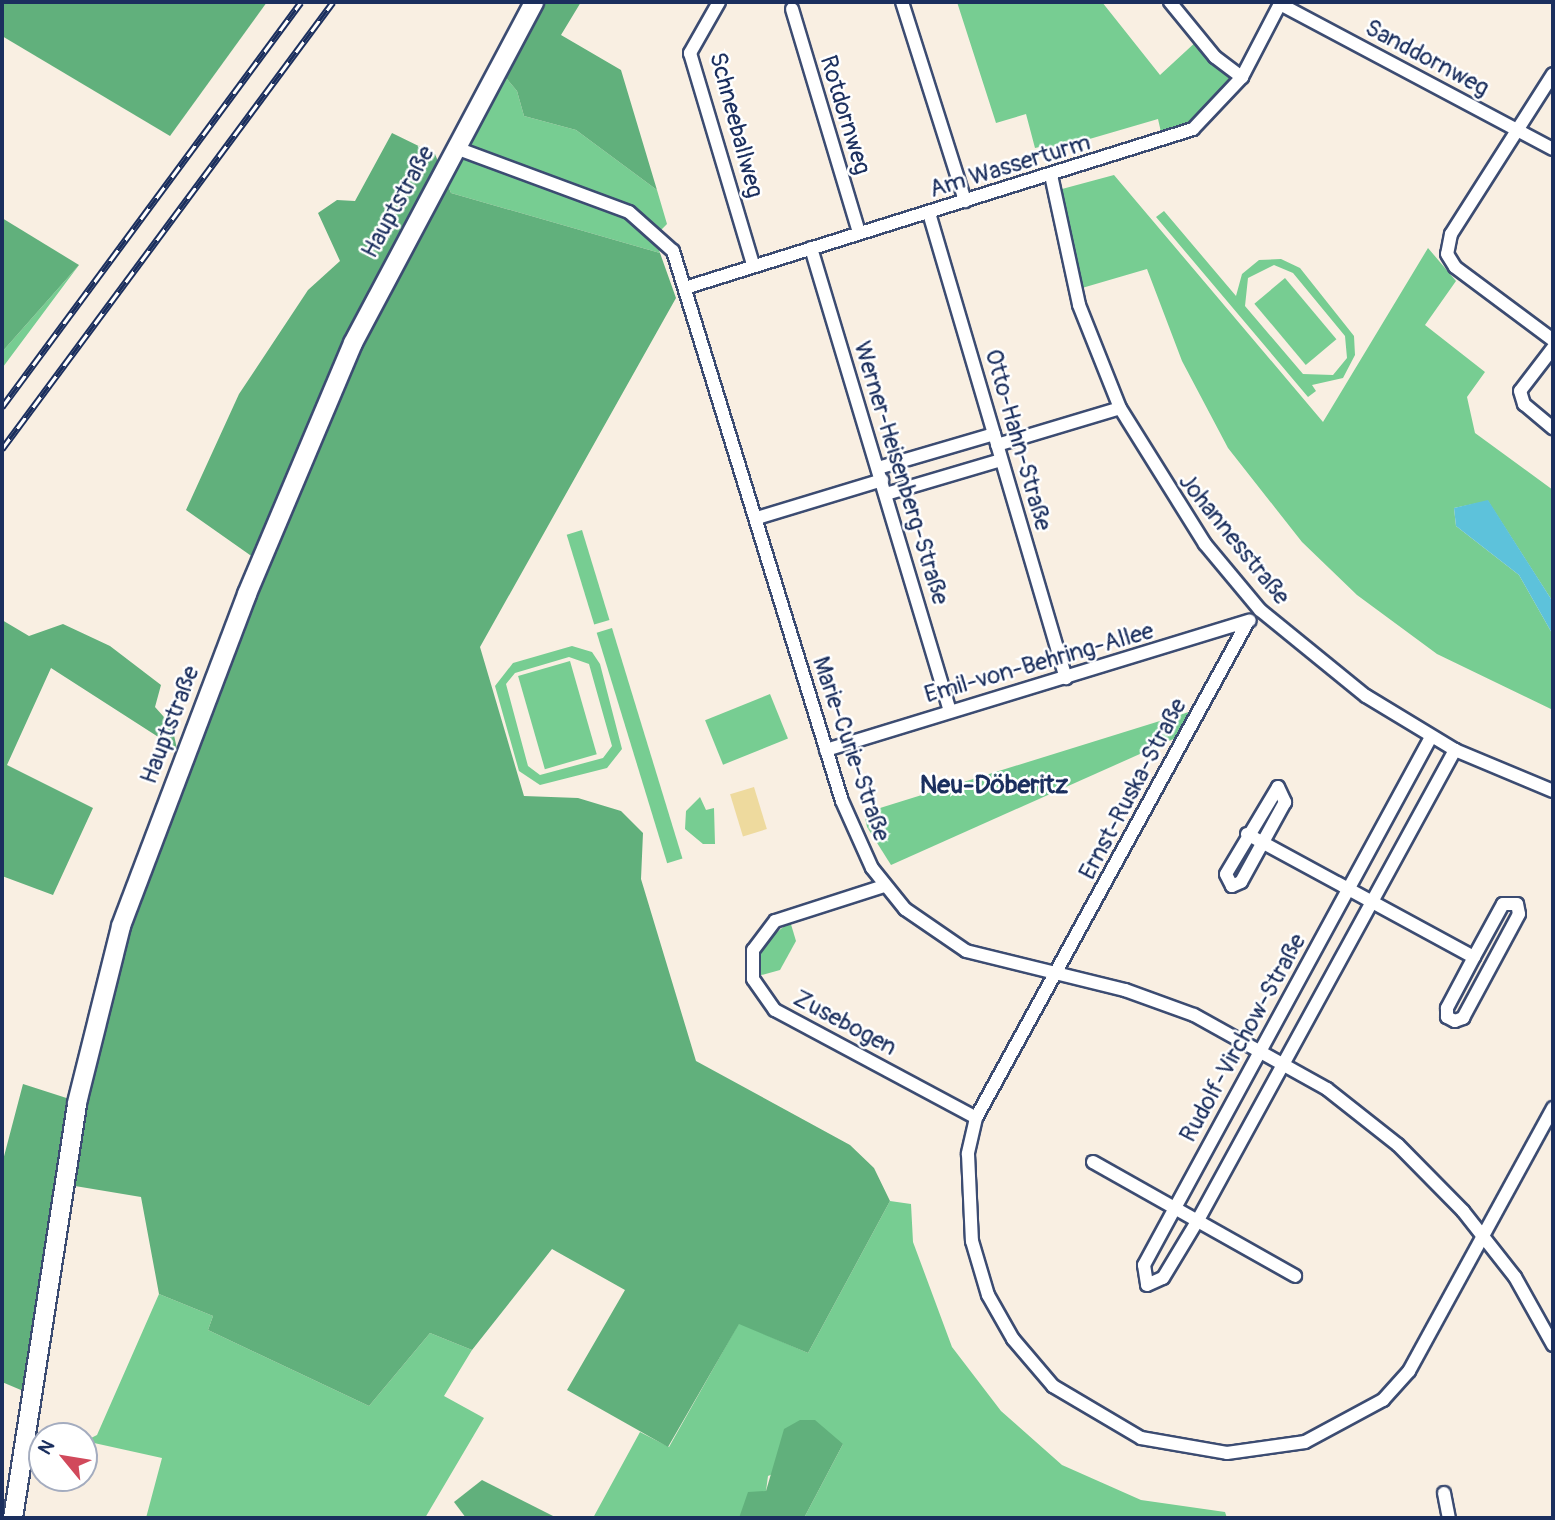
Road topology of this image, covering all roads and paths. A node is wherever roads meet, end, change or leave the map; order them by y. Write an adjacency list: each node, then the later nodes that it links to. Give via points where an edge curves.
1 (534, 2): 10 (street, Hauptstraße)
2 (719, 2): 17 (street, Schneeballweg, via 690,53)
3 (902, 2): 13 (street)
4 (1170, 2): 8 (street, via 1215,57)
5 (1281, 3): 8 (street, Am Wasserturm); 9 (street, Sanddornweg)
6 (792, 9): 15 (street, Rotdornweg)
7 (1553, 74): 9 (street)
8 (1242, 77): 12 (street, Am Wasserturm, via 1193,129)
9 (1517, 130): 11 (street, Sanddornweg); 19 (street, via 1451,234 1447,254 1455,267)
10 (456, 148): 18 (street, Marie-Curie-Straße, via 647,222 673,251); 55 (street, Hauptstraße, via 353,343 247,594 121,926 77,1103)
11 (1553, 149)
12 (1051, 175): 13 (street, Am Wasserturm); 21 (street, Johannesstraße, via 1079,305)
13 (965, 201): 14 (street, Am Wasserturm)
14 (929, 213): 15 (street, Am Wasserturm); 23 (street, Otto-Hahn-Straße)
15 (859, 232): 16 (street, Am Wasserturm)
16 (811, 248): 17 (street, Am Wasserturm); 25 (street, Werner-Heisenberg-Straße)
17 (753, 264): 18 (street, Am Wasserturm)
18 (688, 287): 27 (street, Marie-Curie-Straße)
19 (1553, 340)
20 (1553, 348): 22 (street, via 1520,391 1524,404)
21 (1120, 408): 23 (street); 28 (street, Johannesstraße, via 1181,512)
22 (1553, 428)
23 (996, 440): 24 (street, Otto-Hahn-Straße); 25 (street)
24 (1001, 460): 26 (street); 30 (street, Otto-Hahn-Straße)
25 (880, 474): 26 (street, Werner-Heisenberg-Straße); 27 (street)
26 (886, 494): 31 (street, Werner-Heisenberg-Straße)
27 (757, 517): 33 (street, Marie-Curie-Straße)
28 (1260, 610): 29 (street, Emil-von-Behring-Allee); 32 (street, Johannesstraße, via 1366,696)
29 (1247, 623): 30 (street, Emil-von-Behring-Allee); 42 (street, Ernst-Ruska-Straße)
30 (1066, 678): 31 (street, Emil-von-Behring-Allee)
31 (950, 711): 33 (street, Emil-von-Behring-Allee)
32 (1431, 737): 34 (street, Johannesstraße); 39 (street, Rudolf-Virchow-Straße)
33 (826, 750): 38 (street, Marie-Curie-Straße, via 859,847)
34 (1455, 750): 35 (street, Johannesstraße); 40 (street, Rudolf-Virchow-Straße)
35 (1553, 791)
36 (1247, 834): 37 (street); 37 (street, via 1224,878 1232,886 1241,882); 37 (street, via 1269,792 1283,790 1285,802)
37 (1264, 842): 39 (street)
38 (884, 886): 42 (street, Marie-Curie-Straße, via 930,931 966,951); 46 (street, Zusebogen, via 775,921 753,950 753,979 775,1010)
39 (1349, 888): 40 (street); 43 (street, Rudolf-Virchow-Straße)
40 (1372, 901): 41 (street); 44 (street, Rudolf-Virchow-Straße)
41 (1474, 957): 41 (street, via 1447,1007 1447,1017 1455,1021 1463,1018 1500,949 1517,904 1503,904)
42 (1056, 974): 43 (street, Marie-Curie-Straße, via 1194,1015); 46 (street, Ernst-Ruska-Straße)
43 (1260, 1049): 44 (street, Marie-Curie-Straße); 48 (street, Rudolf-Virchow-Straße)
44 (1284, 1062): 49 (street, Rudolf-Virchow-Straße); 50 (street, Marie-Curie-Straße, via 1398,1145)
45 (1553, 1108): 50 (street, Ernst-Ruska-Straße)
46 (976, 1118): 50 (street, Ernst-Ruska-Straße, via 968,1154 972,1241 988,1295 1013,1339 1081,1408 1141,1438 1182,1449 1265,1451 1305,1442 1383,1401 1409,1371)
47 (1093, 1162): 48 (street)
48 (1175, 1207): 49 (street); 49 (street, Rudolf-Virchow-Straße, via 1144,1265 1147,1285 1163,1278)
49 (1198, 1220): 51 (street)
50 (1483, 1237): 52 (street, Marie-Curie-Straße)
51 (1295, 1276)
52 (1550, 1329): 53 (street, Marie-Curie-Straße)
53 (1553, 1345)
54 (1444, 1493): 56 (street)
55 (12, 1518)
56 (1450, 1518)

